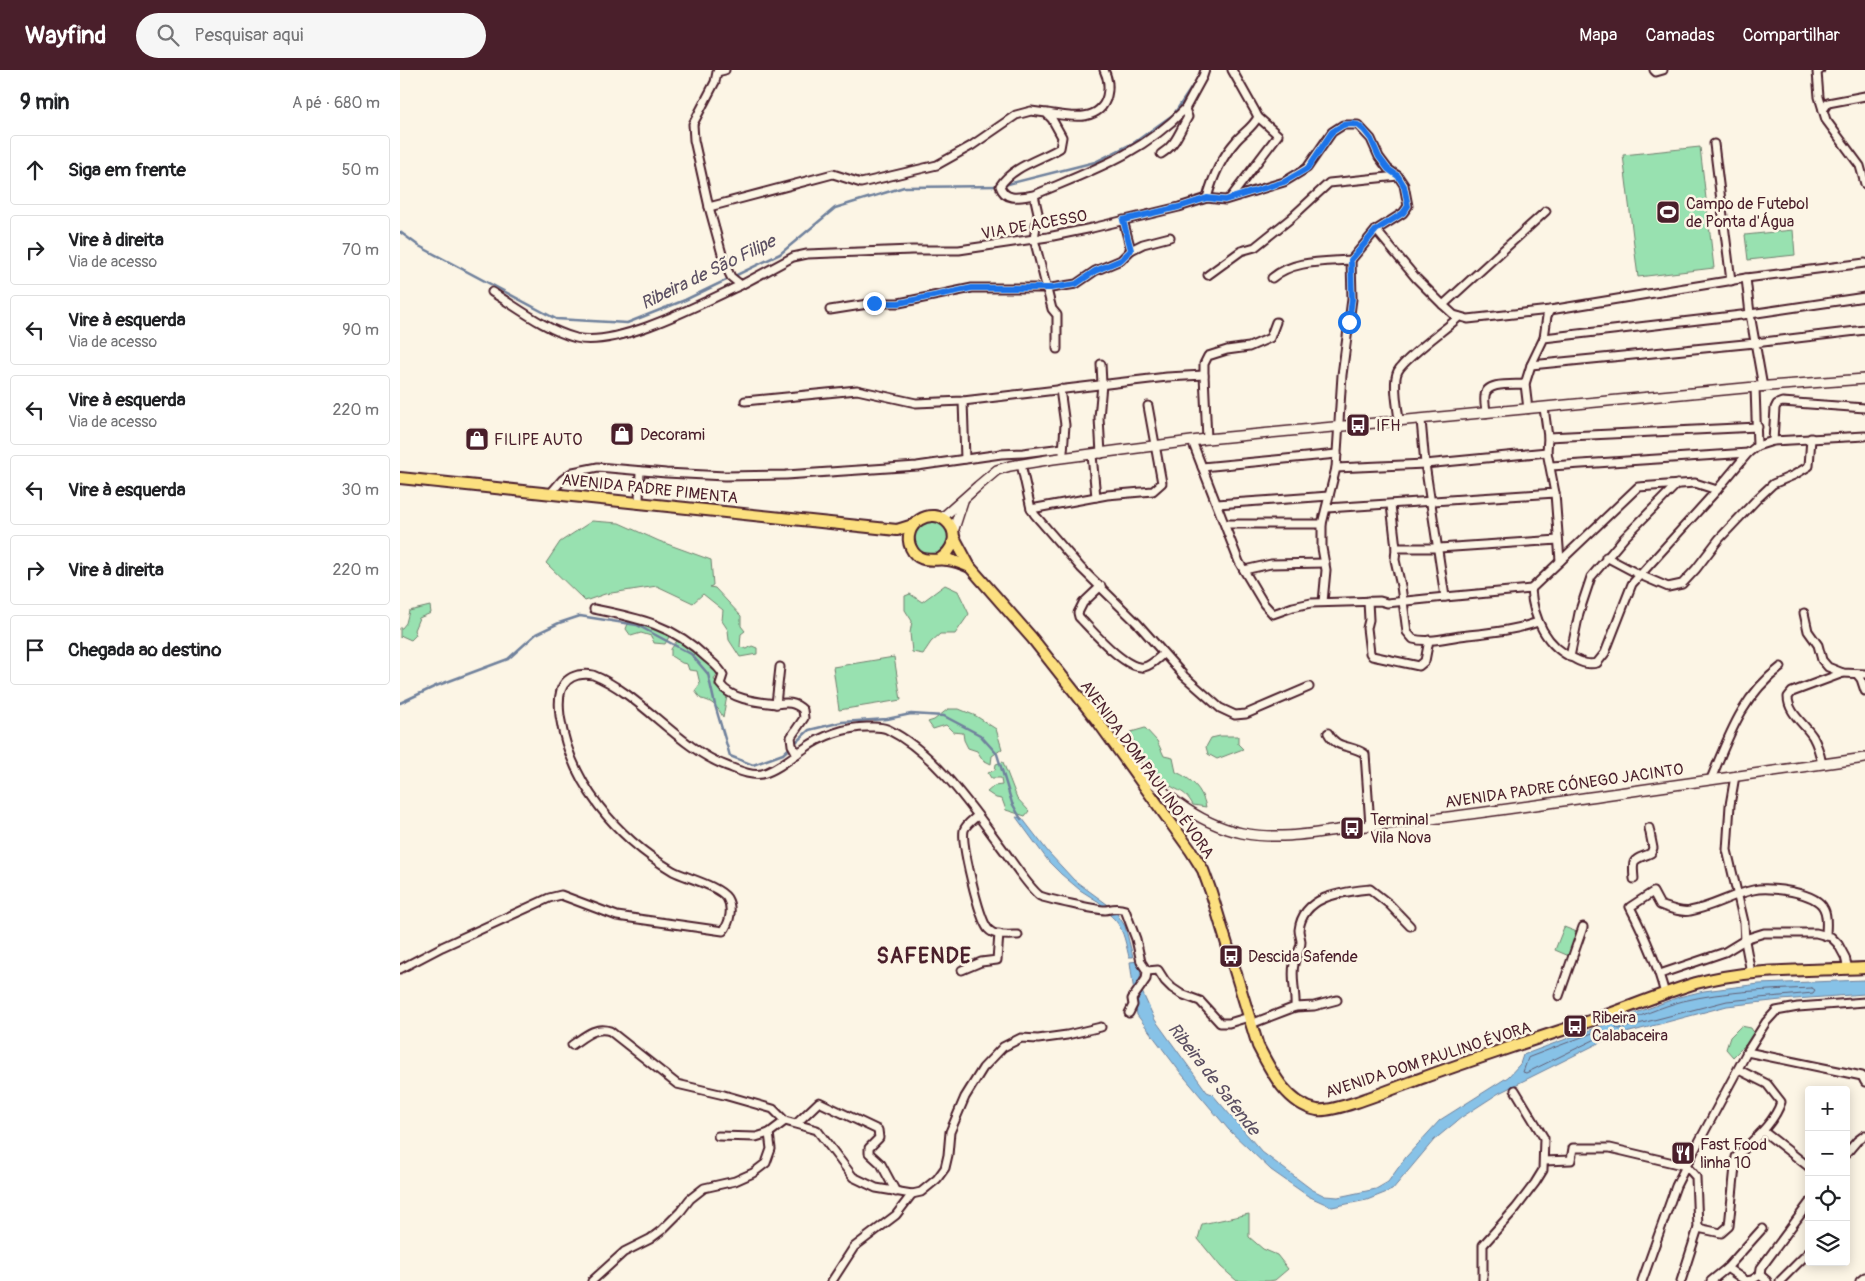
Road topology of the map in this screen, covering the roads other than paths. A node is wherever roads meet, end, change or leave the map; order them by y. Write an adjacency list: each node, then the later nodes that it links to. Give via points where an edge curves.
1 (725, 70): 20 (street, via 717,72 693,124)
2 (1104, 70): 11 (street, via 1108,90 1101,109 1093,114 1076,116)
3 (1204, 70): 9 (street)
4 (1232, 70): 12 (street)
5 (1654, 70): 6 (street)
6 (1663, 70)
7 (1817, 71): 10 (street)
8 (1865, 96): 10 (street, via 1828,103)
9 (1185, 109): 14 (street, via 1188,117 1176,141); 17 (street, via 1168,127 1130,153)
10 (1823, 110): 16 (street, via 1826,120 1860,166)
11 (1046, 113): 17 (street, via 1062,137 1060,148 1020,168 1006,177 1000,186 1002,192 1011,198); 20 (street, via 1031,111 1016,115 937,165 861,183 833,174)
12 (1258, 117): 18 (street, via 1278,135); 19 (street, via 1221,160)
13 (1714, 144): 32 (street)
14 (1161, 154)
15 (1398, 176): 18 (street, VIA DE ACESSO, via 1388,169 1371,139 1358,125 1343,125 1332,132 1308,168 1284,182); 23 (street, VIA DE ACESSO, via 1404,186 1408,206 1403,213); 29 (street, via 1329,183 1255,247 1241,251)
16 (1865, 184)
17 (1034, 195): 25 (street, via 1038,213)
18 (1232, 197): 19 (street, VIA DE ACESSO, via 1225,200)
19 (1207, 198): 22 (street, VIA DE ACESSO)
20 (709, 207): 33 (street, via 725,265 731,277)
21 (1546, 211): 37 (street)
22 (1123, 220): 25 (street, VIA DE ACESSO); 26 (street)
23 (1376, 230): 27 (street, VIA DE ACESSO); 37 (street)
24 (1170, 237): 26 (street)
25 (1034, 239): 33 (street, VIA DE ACESSO, via 959,250 807,254); 34 (street)
26 (1131, 250): 34 (street, via 1121,260 1095,271 1076,284)
27 (1351, 260): 30 (street, via 1298,265); 65 (street, via 1352,299)
28 (1865, 263): 31 (street)
29 (1208, 275)
30 (1272, 278)
31 (1746, 278): 32 (street); 40 (street)
32 (1731, 281): 39 (street)
33 (741, 285): 35 (street, VIA DE ACESSO, via 643,329 604,338 577,338 551,328)
34 (1046, 288): 38 (street, via 972,288 899,303 874,303); 46 (street, via 1057,315)
35 (492, 292)
36 (1865, 298): 40 (street)
37 (1443, 305): 41 (street)
38 (830, 310)
39 (1550, 310): 41 (street, via 1482,319); 44 (street)
40 (1750, 314): 44 (street); 45 (street)
41 (1460, 317): 63 (street, via 1398,371)
42 (1276, 322): 49 (street, via 1270,338 1249,347 1208,356)
43 (1865, 330): 45 (street)
44 (1544, 338): 48 (street)
45 (1756, 343): 48 (street); 53 (street)
46 (1057, 350)
47 (1101, 364): 51 (street)
48 (1531, 365): 52 (street)
49 (1204, 375): 51 (street); 69 (street)
50 (1865, 379): 53 (street)
51 (1102, 384): 54 (street); 77 (street)
52 (1525, 384): 60 (street); 61 (street, via 1491,386 1484,397)
53 (1759, 387): 58 (street); 64 (street)
54 (1060, 389): 56 (street); 75 (street)
55 (745, 401): 56 (street, via 857,390 916,403)
56 (962, 401): 79 (street)
57 (1148, 406): 73 (street)
58 (1544, 408): 60 (street); 67 (street)
59 (1865, 408): 71 (street, via 1782,402 1775,408)
60 (1528, 409): 61 (street)
61 (1486, 413): 62 (street)
62 (1421, 420): 63 (street); 81 (street)
63 (1398, 421): 65 (street)
64 (1758, 427): 67 (street); 72 (street)
65 (1338, 428): 69 (street); 78 (street)
66 (1865, 436): 68 (street)
67 (1548, 437): 74 (street)
68 (1811, 438): 71 (street); 116 (street, via 1809,466 1774,484 1756,499 1682,584 1668,587)
69 (1207, 440): 70 (street)
70 (1192, 441): 73 (street); 83 (street)
71 (1773, 441): 72 (street)
72 (1757, 446): 76 (street)
73 (1156, 447): 77 (street); 92 (street, via 1162,483 1158,488)
74 (1547, 452): 81 (street); 82 (street)
75 (1063, 453): 77 (street); 79 (street, via 1008,453); 80 (street)
76 (1748, 453): 82 (street); 88 (street)
77 (1097, 454): 92 (street)
78 (1337, 454): 83 (street); 84 (street)
79 (965, 459): 85 (street, via 917,466 786,475 726,476)
80 (1022, 464): 93 (street, via 997,470); 99 (street)
81 (1425, 464): 84 (street); 95 (street)
82 (1551, 466): 89 (street)
83 (1202, 467): 96 (street)
84 (1336, 468): 91 (street)
85 (640, 471): 90 (street, via 598,467 573,472); 94 (street)
86 (400, 478): 90 (main road, AVENIDA PADRE PIMENTA)
87 (1677, 484): 88 (street, via 1695,483); 110 (street); 112 (street, via 1638,487)
88 (1717, 490): 116 (street)
89 (1554, 493): 95 (street); 107 (street)
90 (550, 494): 94 (main road, AVENIDA PADRE PIMENTA)
91 (1329, 496): 96 (street); 98 (street)
92 (1096, 497): 99 (street)
93 (963, 500): 100 (street); 105 (street)
94 (639, 502): 104 (main road, AVENIDA PADRE PIMENTA)
95 (1432, 503): 97 (street); 109 (street)
96 (1217, 504): 101 (street)
97 (1390, 505): 98 (street); 108 (street)
98 (1327, 508): 102 (street)
99 (1031, 509): 117 (street, via 1081,568)
100 (942, 518): 103 (main road, via 923,517); 105 (main road, via 948,522)
101 (1225, 524): 102 (street); 115 (street, via 1232,548)
102 (1322, 524): 113 (street)
103 (913, 525): 104 (main road); 106 (main road)
104 (897, 530): 106 (main road)
105 (953, 534): 111 (main road, via 951,550); 114 (main road, AVENIDA DOM PAULINO ÉVORA)
106 (909, 538): 111 (main road, via 910,546 919,557)
107 (1558, 540): 109 (street); 112 (street)
108 (1396, 548): 109 (street); 120 (street)
109 (1439, 548): 119 (street)
110 (1606, 558): 116 (street); 128 (street, via 1591,576)
111 (940, 559): 114 (main road)
112 (1560, 561): 118 (street)
113 (1325, 563): 115 (street, via 1271,564); 121 (street)
114 (970, 567): 137 (main road, AVENIDA DOM PAULINO ÉVORA, via 1032,638)
115 (1244, 570): 121 (street, via 1273,614 1293,606)
116 (1640, 575): 128 (street, via 1632,584 1601,660 1589,665)
117 (1101, 586): 127 (street); 127 (street, via 1079,608 1080,617 1119,657 1138,668 1149,666)
118 (1531, 589): 119 (street); 125 (street, via 1532,606)
119 (1445, 596): 120 (street)
120 (1402, 601): 122 (street); 126 (street, via 1407,632 1413,639)
121 (1323, 602): 122 (street)
122 (1368, 602): 126 (street, via 1367,628 1372,656 1419,666 1425,661)
123 (594, 609): 136 (street, via 637,618 669,630 696,647 719,669 722,688 737,696)
124 (1804, 613): 131 (street, via 1808,631 1818,645 1822,660 1831,669)
125 (1538, 622): 126 (street, via 1493,632); 128 (street, via 1561,652)
126 (1429, 640)
127 (1163, 654): 134 (street, via 1220,708 1235,714 1246,714)
128 (1570, 657)
129 (780, 667): 136 (street)
130 (1781, 668): 143 (street, via 1754,691 1745,704)
131 (1843, 673): 132 (street); 141 (street, via 1792,692 1788,697 1789,708 1802,721 1819,749)
132 (1857, 674): 133 (street); 135 (street)
133 (1865, 674)
134 (1309, 687)
135 (1865, 691)
136 (776, 704): 139 (street, via 786,702 803,710 804,718 791,737)
137 (1099, 723): 145 (street, AVENIDA PADRE CÓNEGO JACINTO, via 1150,781 1193,814 1219,827 1266,837); 168 (main road, AVENIDA DOM PAULINO ÉVORA, via 1203,870)
138 (1328, 733): 145 (street, via 1337,744 1365,754)
139 (797, 754): 144 (street, via 829,735 856,727 883,727 909,741 935,764); 156 (street, via 763,774 751,775 723,765 618,689 591,674 569,678 561,688 560,719 572,760 585,788 611,823 641,849 674,871 726,897 730,905 728,924 723,931 617,916 561,895 442,946)
140 (1865, 758): 141 (street, AVENIDA PADRE CÓNEGO JACINTO)
141 (1822, 764): 142 (street, AVENIDA PADRE CÓNEGO JACINTO)
142 (1735, 776): 143 (street, AVENIDA PADRE CÓNEGO JACINTO); 148 (street, via 1727,850)
143 (1711, 779): 145 (street, AVENIDA PADRE CÓNEGO JACINTO, via 1456,817)
144 (977, 816): 151 (street, via 965,827 964,838 983,919 988,929); 161 (street, via 1040,896 1094,909 1125,910)
145 (1370, 825)
146 (1649, 828): 147 (street, via 1653,848 1651,853 1635,859)
147 (1634, 879)
148 (1738, 896): 153 (street, via 1769,888 1805,895 1819,902 1824,909); 154 (street); 160 (street, via 1688,912 1660,904 1653,892 1630,907)
149 (1410, 926): 166 (street, via 1370,889 1324,897 1303,917 1299,931 1301,943 1294,964)
150 (1583, 927): 163 (street)
151 (999, 934): 152 (street); 158 (street, via 997,960 980,962)
152 (1018, 936)
153 (1826, 936): 154 (street, via 1816,933 1764,933); 157 (street, via 1838,944)
154 (1745, 941): 159 (street); 160 (street, via 1725,952)
155 (1865, 968): 157 (main road, AVENIDA DOM PAULINO ÉVORA)
156 (400, 969)
157 (1848, 969): 159 (main road, AVENIDA DOM PAULINO ÉVORA)
158 (962, 970)
159 (1751, 973): 162 (main road, AVENIDA DOM PAULINO ÉVORA, via 1697,983)
160 (1660, 974): 162 (street)
161 (1146, 975): 167 (street, via 1132,1000); 168 (street, via 1158,970 1172,988 1200,1001 1220,1022)
162 (1664, 994): 168 (main road, AVENIDA DOM PAULINO ÉVORA, via 1361,1100 1320,1110 1306,1107 1290,1096 1258,1046)
163 (1559, 996)
164 (1337, 1000): 166 (street)
165 (1865, 1002): 171 (street, via 1776,1011)
166 (1295, 1007): 168 (street)
167 (1129, 1013)
168 (1250, 1020)
169 (1101, 1026): 186 (street, via 1067,1036 1022,1038 1003,1047 983,1068 964,1097 950,1132 944,1168 937,1179)
170 (572, 1044): 175 (street, via 596,1030 610,1031 677,1084 773,1109)
171 (1747, 1052): 172 (street); 173 (street, via 1862,1076)
172 (1738, 1070): 177 (street, via 1767,1084 1781,1102); 184 (street)
173 (1865, 1082)
174 (1515, 1090): 182 (street, via 1544,1138)
175 (785, 1121): 176 (street); 178 (street)
176 (797, 1123): 185 (street, via 817,1130 852,1177 876,1188); 185 (street, via 819,1102 878,1130 879,1138 869,1148 869,1153 881,1164)
177 (1763, 1131): 183 (street); 188 (street, via 1736,1157 1729,1226 1720,1233)
178 (768, 1133): 179 (street, via 756,1137); 194 (street, via 771,1149 766,1163 735,1182 704,1188 662,1230 624,1252)
179 (718, 1136)
180 (1865, 1136): 181 (street)
181 (1850, 1149)
182 (1544, 1161): 184 (street, via 1571,1160 1573,1148 1610,1148); 196 (street, via 1535,1183 1484,1245)
183 (1805, 1164)
184 (1686, 1166): 188 (street, via 1696,1177); 197 (street)
185 (896, 1192): 186 (street)
186 (912, 1194): 195 (street, via 896,1215 854,1247)
187 (1805, 1208): 192 (street, via 1761,1268)
188 (1698, 1228): 198 (street)
189 (1762, 1229): 191 (street)
190 (1805, 1256): 201 (street)
191 (1727, 1268): 192 (street, via 1746,1281); 199 (street)
192 (1760, 1275): 200 (street)
193 (1865, 1277): 202 (street)
194 (592, 1281)
195 (832, 1281)
196 (1483, 1281)
197 (1642, 1281)
198 (1681, 1281)
199 (1711, 1281)
200 (1767, 1281)
201 (1780, 1281)
202 (1860, 1281)

